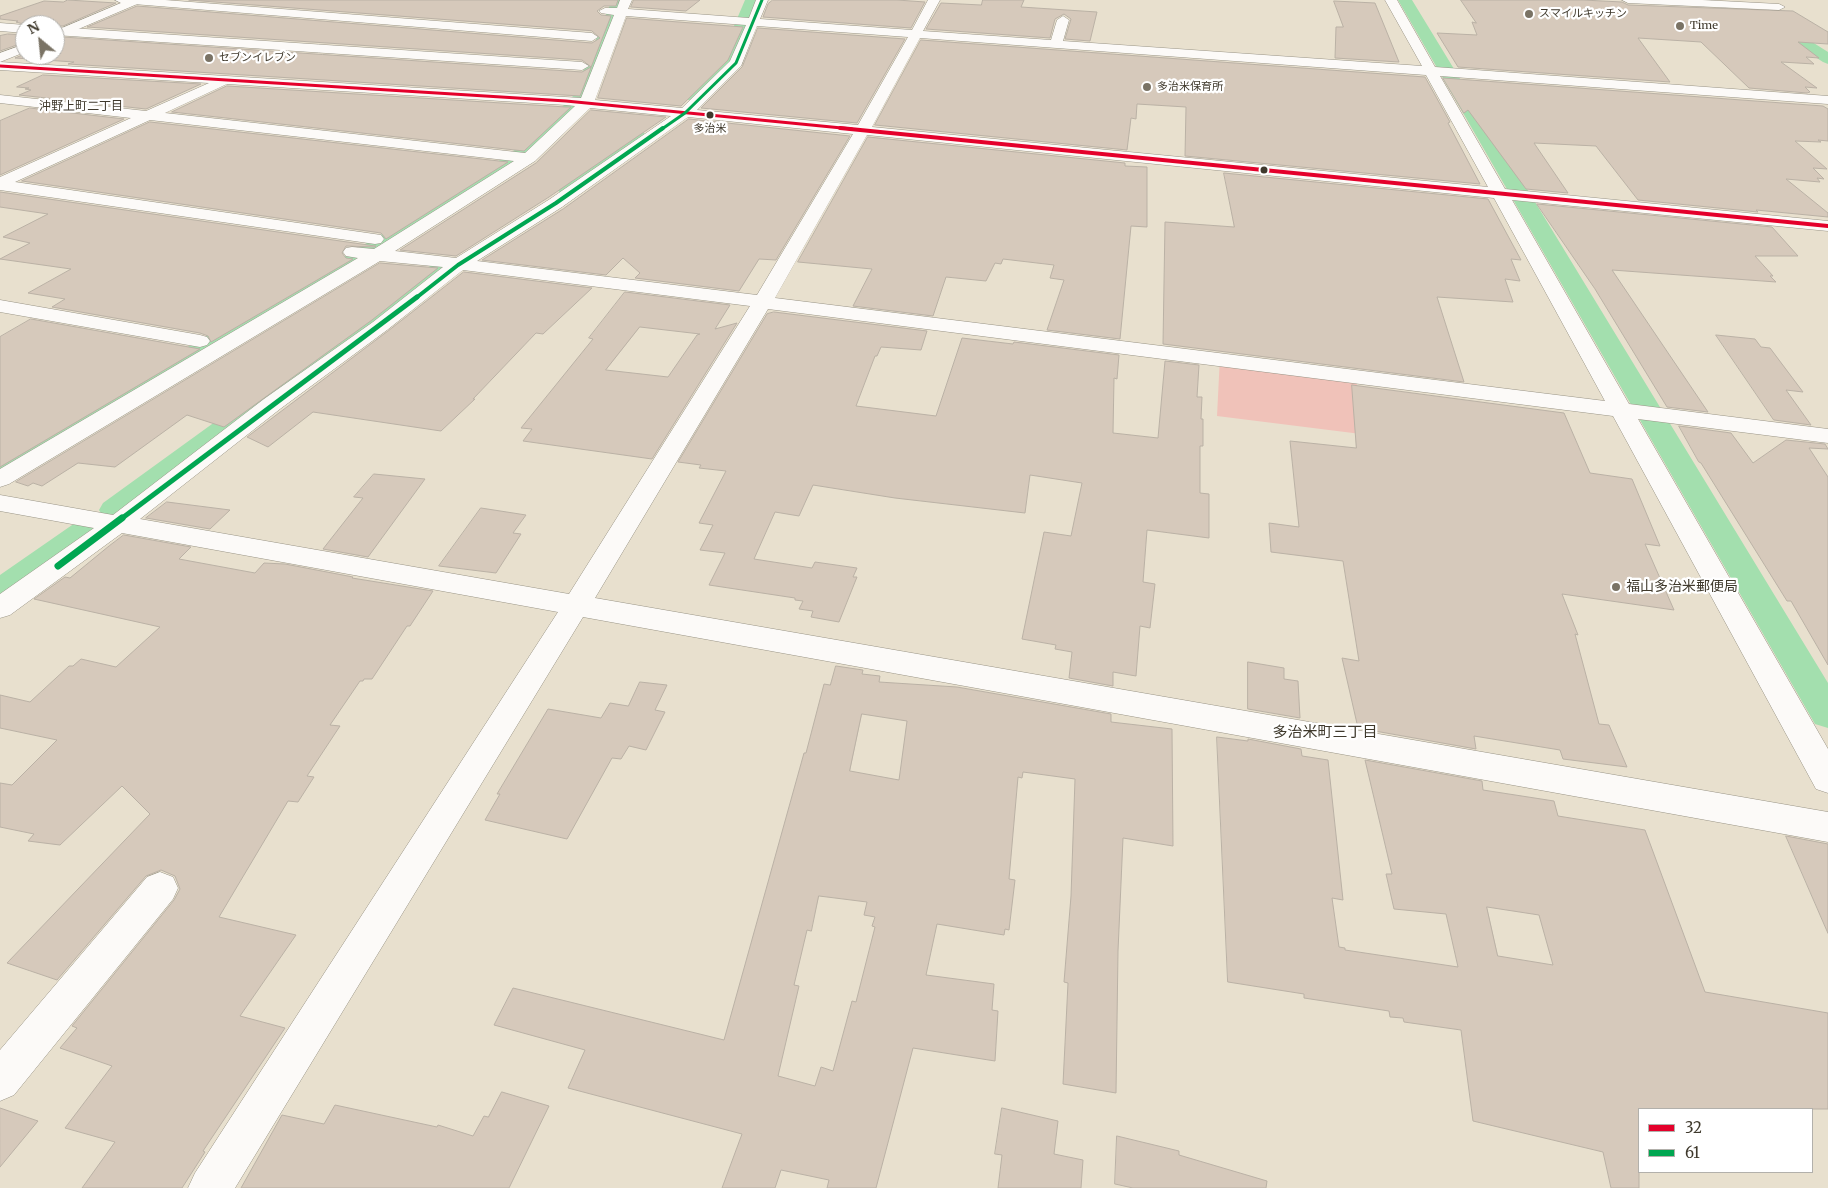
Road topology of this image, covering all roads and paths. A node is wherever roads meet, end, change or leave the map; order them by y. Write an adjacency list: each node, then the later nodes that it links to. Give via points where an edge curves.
1 (121, 0): 8 (street)
2 (626, 0): 10 (street)
3 (762, 0): 13 (street)
4 (934, 0): 18 (street)
5 (1391, 0): 28 (street)
6 (1628, 0): 7 (street, via 1779,7)
7 (1766, 0)
8 (137, 1): 11 (street); 16 (street)
9 (360, 4): 11 (street)
10 (612, 10): 13 (street); 19 (street); 32 (street, via 592,92)
11 (337, 17): 19 (street); 21 (street)
12 (1063, 20): 20 (street)
13 (752, 22): 18 (street); 33 (street, via 736,63)
14 (0, 28): 15 (street)
15 (15, 29)
16 (65, 30)
17 (65, 33): 21 (street)
18 (916, 34): 20 (street); 35 (street)
19 (592, 37): 26 (street)
20 (1056, 44): 28 (street)
21 (284, 46): 23 (street); 26 (street)
22 (15, 52): 24 (street)
23 (267, 56)
24 (0, 58)
25 (0, 66): 29 (street)
26 (582, 66): 32 (street, via 573,92)
27 (242, 70): 29 (street)
28 (1435, 72): 31 (street); 38 (street)
29 (225, 80): 32 (street); 34 (street)
30 (0, 99): 34 (street)
31 (1828, 100)
32 (576, 103): 33 (street); 36 (street, via 526,142)
33 (685, 113): 35 (street); 41 (street, via 556,203)
34 (149, 115): 36 (street); 37 (street)
35 (862, 130): 38 (street); 42 (street)
36 (518, 157): 40 (street)
37 (0, 184): 40 (street)
38 (1506, 194): 39 (street); 46 (street)
39 (1828, 226)
40 (366, 250): 41 (street); 44 (street); 48 (street)
41 (458, 265): 42 (street); 50 (street)
42 (762, 303): 46 (street); 51 (street)
43 (0, 306): 44 (street)
44 (200, 341): 45 (street)
45 (116, 390)
46 (1630, 411): 47 (street); 53 (street)
47 (1828, 436)
48 (0, 479)
49 (0, 503): 50 (street)
50 (117, 524): 51 (street); 52 (street)
51 (576, 604): 54 (street); 57 (street)
52 (0, 608)
53 (1828, 779)
54 (1828, 827)
55 (160, 888): 56 (street)
56 (0, 1081)
57 (210, 1188)

